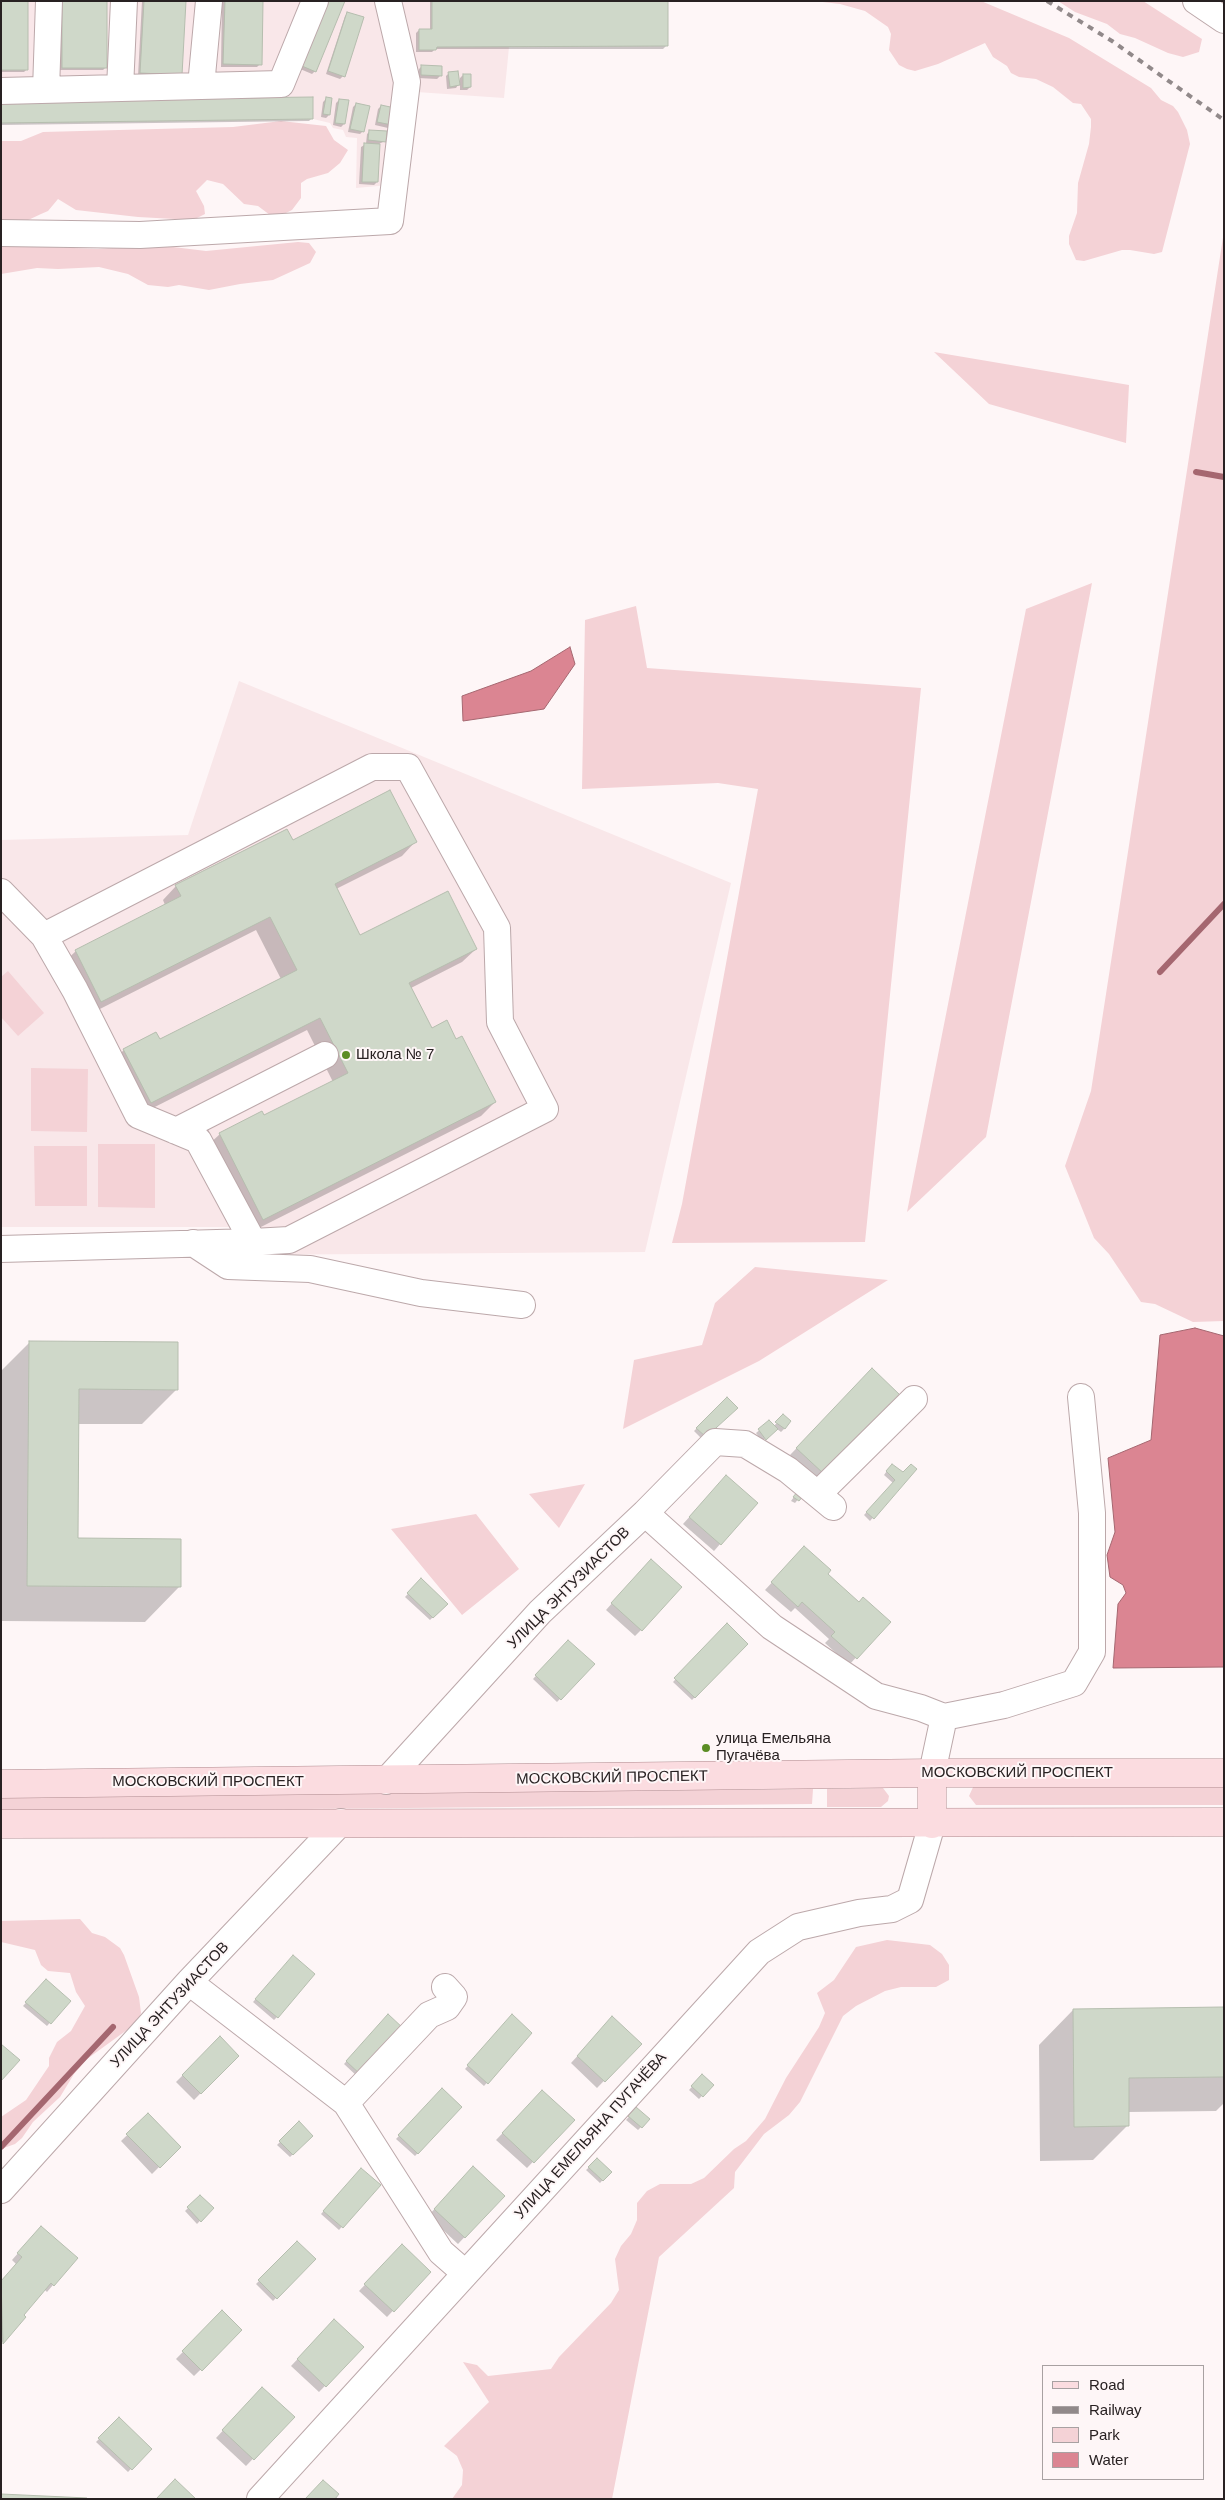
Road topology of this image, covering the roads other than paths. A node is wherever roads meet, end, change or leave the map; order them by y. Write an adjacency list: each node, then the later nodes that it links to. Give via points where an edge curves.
1 (49, 1): 10 (street)
2 (124, 1): 9 (street)
3 (209, 1): 8 (street)
4 (315, 1): 8 (street, via 281,84)
5 (388, 1): 12 (street, via 407,82 390,221 140,235)
6 (1196, 1): 7 (street)
7 (1224, 20)
8 (201, 86): 9 (street)
9 (120, 88): 10 (street)
10 (46, 90): 11 (street)
11 (1, 91)
12 (1, 233)
13 (1, 892): 14 (street)
14 (44, 936): 16 (street, via 138,1115); 17 (street, via 372,768 408,767 497,928 500,1022 545,1109 289,1240)
15 (325, 1055): 16 (street)
16 (176, 1131): 17 (street, via 198,1140)
17 (253, 1242): 18 (street)
18 (192, 1243): 19 (street); 20 (street, via 228,1266 310,1269 422,1293)
19 (1, 1249)
20 (522, 1305)
21 (1081, 1397): 24 (street, via 1092,1513 1092,1652 1074,1683 1004,1705)
22 (914, 1399): 23 (street, УЛИЦА ЭНТУЗИАСТОВ, via 825,1500 788,1470 745,1444 715,1442)
23 (645, 1513): 24 (street, via 772,1627 876,1696); 27 (street, УЛИЦА ЭНТУЗИАСТОВ, via 540,1612)
24 (944, 1717): 25 (street)
25 (932, 1773): 26 (main road, МОСКОВСКИЙ ПРОСПЕКТ); 27 (main road, МОСКОВСКИЙ ПРОСПЕКТ); 32 (main road)
26 (1224, 1773)
27 (386, 1781): 28 (main road, МОСКОВСКИЙ ПРОСПЕКТ)
28 (1, 1784)
29 (341, 1822): 31 (main road); 32 (main road, via 819,1821); 33 (street, УЛИЦА ЭНТУЗИАСТОВ)
30 (1224, 1822): 32 (main road)
31 (1, 1824)
32 (932, 1824): 37 (street, УЛИЦА ЕМЕЛЬЯНА ПУГАЧЁВА, via 910,1900 892,1910 798,1927 760,1952)
33 (189, 1982): 35 (street); 36 (street, УЛИЦА ЭНТУЗИАСТОВ)
34 (445, 1987): 35 (street, via 454,1997 447,2007 429,2015)
35 (346, 2103): 37 (street, via 441,2252)
36 (1, 2190)
37 (465, 2273): 38 (street, УЛИЦА ЕМЕЛЬЯНА ПУГАЧЁВА)
38 (260, 2499)

